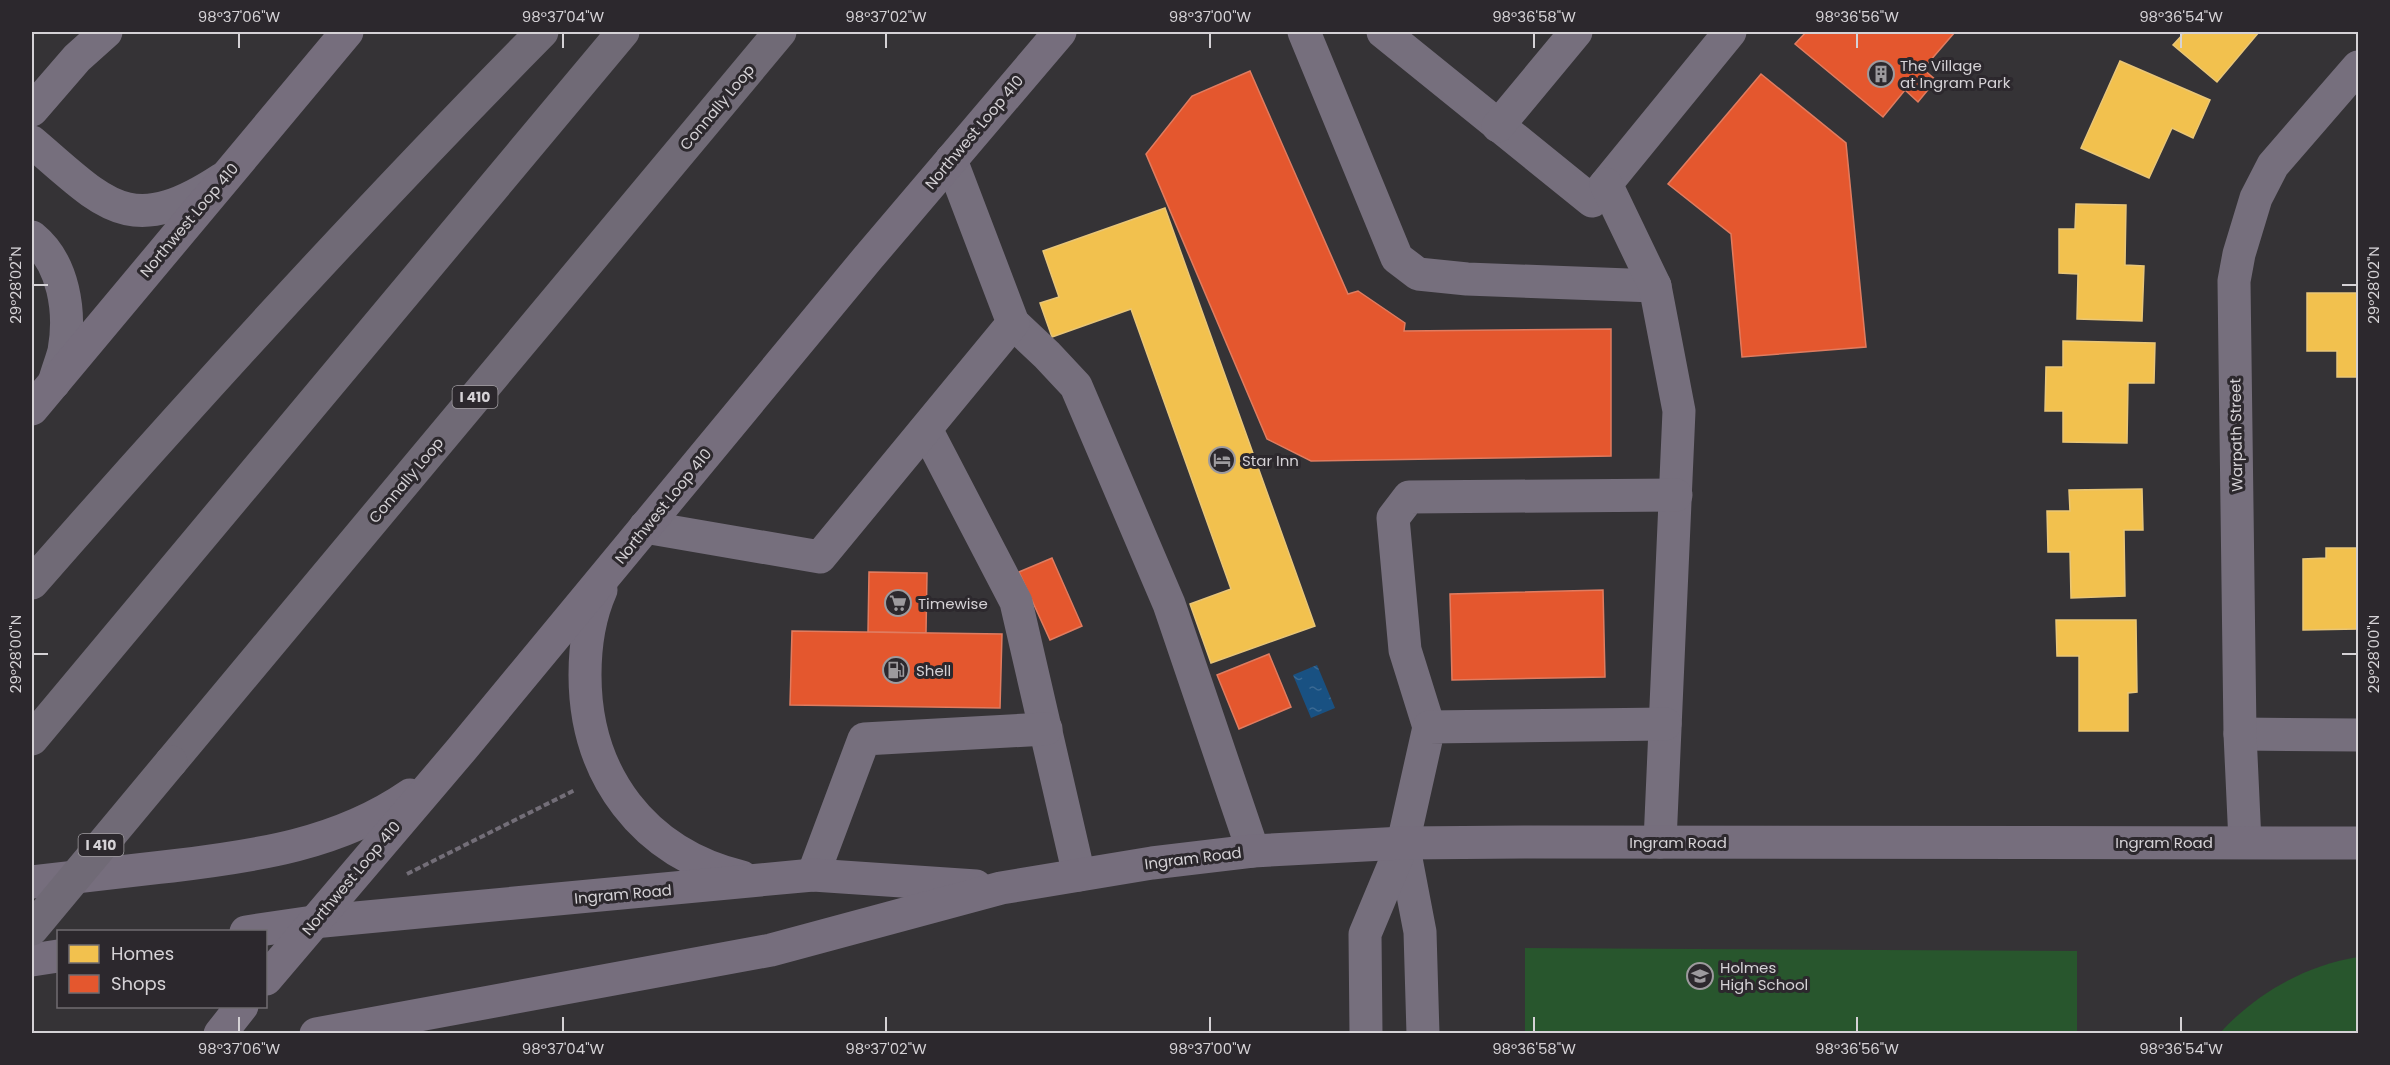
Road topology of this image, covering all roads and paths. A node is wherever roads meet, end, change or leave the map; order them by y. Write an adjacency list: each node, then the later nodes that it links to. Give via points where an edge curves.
1 (106, 32): 12 (street, via 77,58)
2 (346, 32): 16 (main road, Northwest Loop 410)
3 (542, 32): 27 (highway, via 278,307)
4 (623, 32): 33 (highway)
5 (780, 32): 48 (highway, Connally Loop / I 410, bridge)
6 (1060, 32): 15 (main road, Northwest Loop 410)
7 (1304, 32): 19 (street, via 1397,258 1418,274)
8 (1383, 32): 13 (street)
9 (1576, 32): 13 (street)
10 (1730, 32): 17 (street)
11 (2352, 88): 31 (street, Warpath Street, via 2273,165 2256,198 2234,281)
12 (32, 110)
13 (1498, 126): 17 (street, via 1593,201)
14 (32, 142): 16 (street, via 97,197 137,211 180,204)
15 (951, 160): 20 (street); 25 (main road, Northwest Loop 410)
16 (226, 176): 21 (main road, Northwest Loop 410)
17 (1606, 184): 19 (street)
18 (32, 237): 21 (street, via 54,264 61,283 66,332)
19 (1655, 286): 24 (street, via 1679,411)
20 (1013, 323): 23 (street); 40 (street, via 1076,386 1169,604)
21 (54, 383): 22 (main road, Northwest Loop 410)
22 (32, 409)
23 (926, 429): 25 (street, via 819,557); 30 (street, via 1016,602)
24 (1676, 495): 28 (street); 29 (street, via 1409,497 1393,518 1405,650)
25 (645, 527): 26 (main road, Northwest Loop 410)
26 (616, 562): 34 (main road, Northwest Loop 410); 44 (main road, via 594,605 586,648 586,710 596,753 619,795 658,837 702,865)
27 (32, 583)
28 (1665, 724): 29 (street); 36 (street)
29 (1429, 727): 38 (street)
30 (1046, 729): 42 (street); 43 (street, via 864,739)
31 (2240, 734): 32 (street); 37 (street, Warpath Street)
32 (2358, 735)
33 (32, 739)
34 (461, 750): 45 (main road, via 387,811 306,844 222,860); 47 (main road, Northwest Loop 410)
35 (576, 789): 41 (path)
36 (1660, 842): 37 (main road, Ingram Road); 38 (main road, Ingram Road)
37 (2246, 842): 39 (main road, Ingram Road)
38 (1403, 843): 40 (main road, Ingram Road); 56 (street, via 1365,934); 57 (street, via 1420,932)
39 (2358, 843)
40 (1253, 850): 42 (main road, Ingram Road)
41 (405, 874)
42 (1079, 874): 46 (main road, Ingram Road)
43 (813, 875): 44 (main road, Ingram Road); 46 (main road, Ingram Road)
44 (758, 880): 47 (main road, Ingram Road)
45 (32, 882)
46 (1001, 888): 55 (main road, Ingram Road, via 771,950)
47 (313, 922): 49 (main road, Ingram Road); 52 (main road, Northwest Loop 410)
48 (32, 928)
49 (259, 930)
50 (57, 957): 51 (main road)
51 (32, 960)
52 (267, 978)
53 (240, 1008): 54 (main road)
54 (220, 1034)
55 (316, 1034)
56 (1366, 1034)
57 (1423, 1034)

